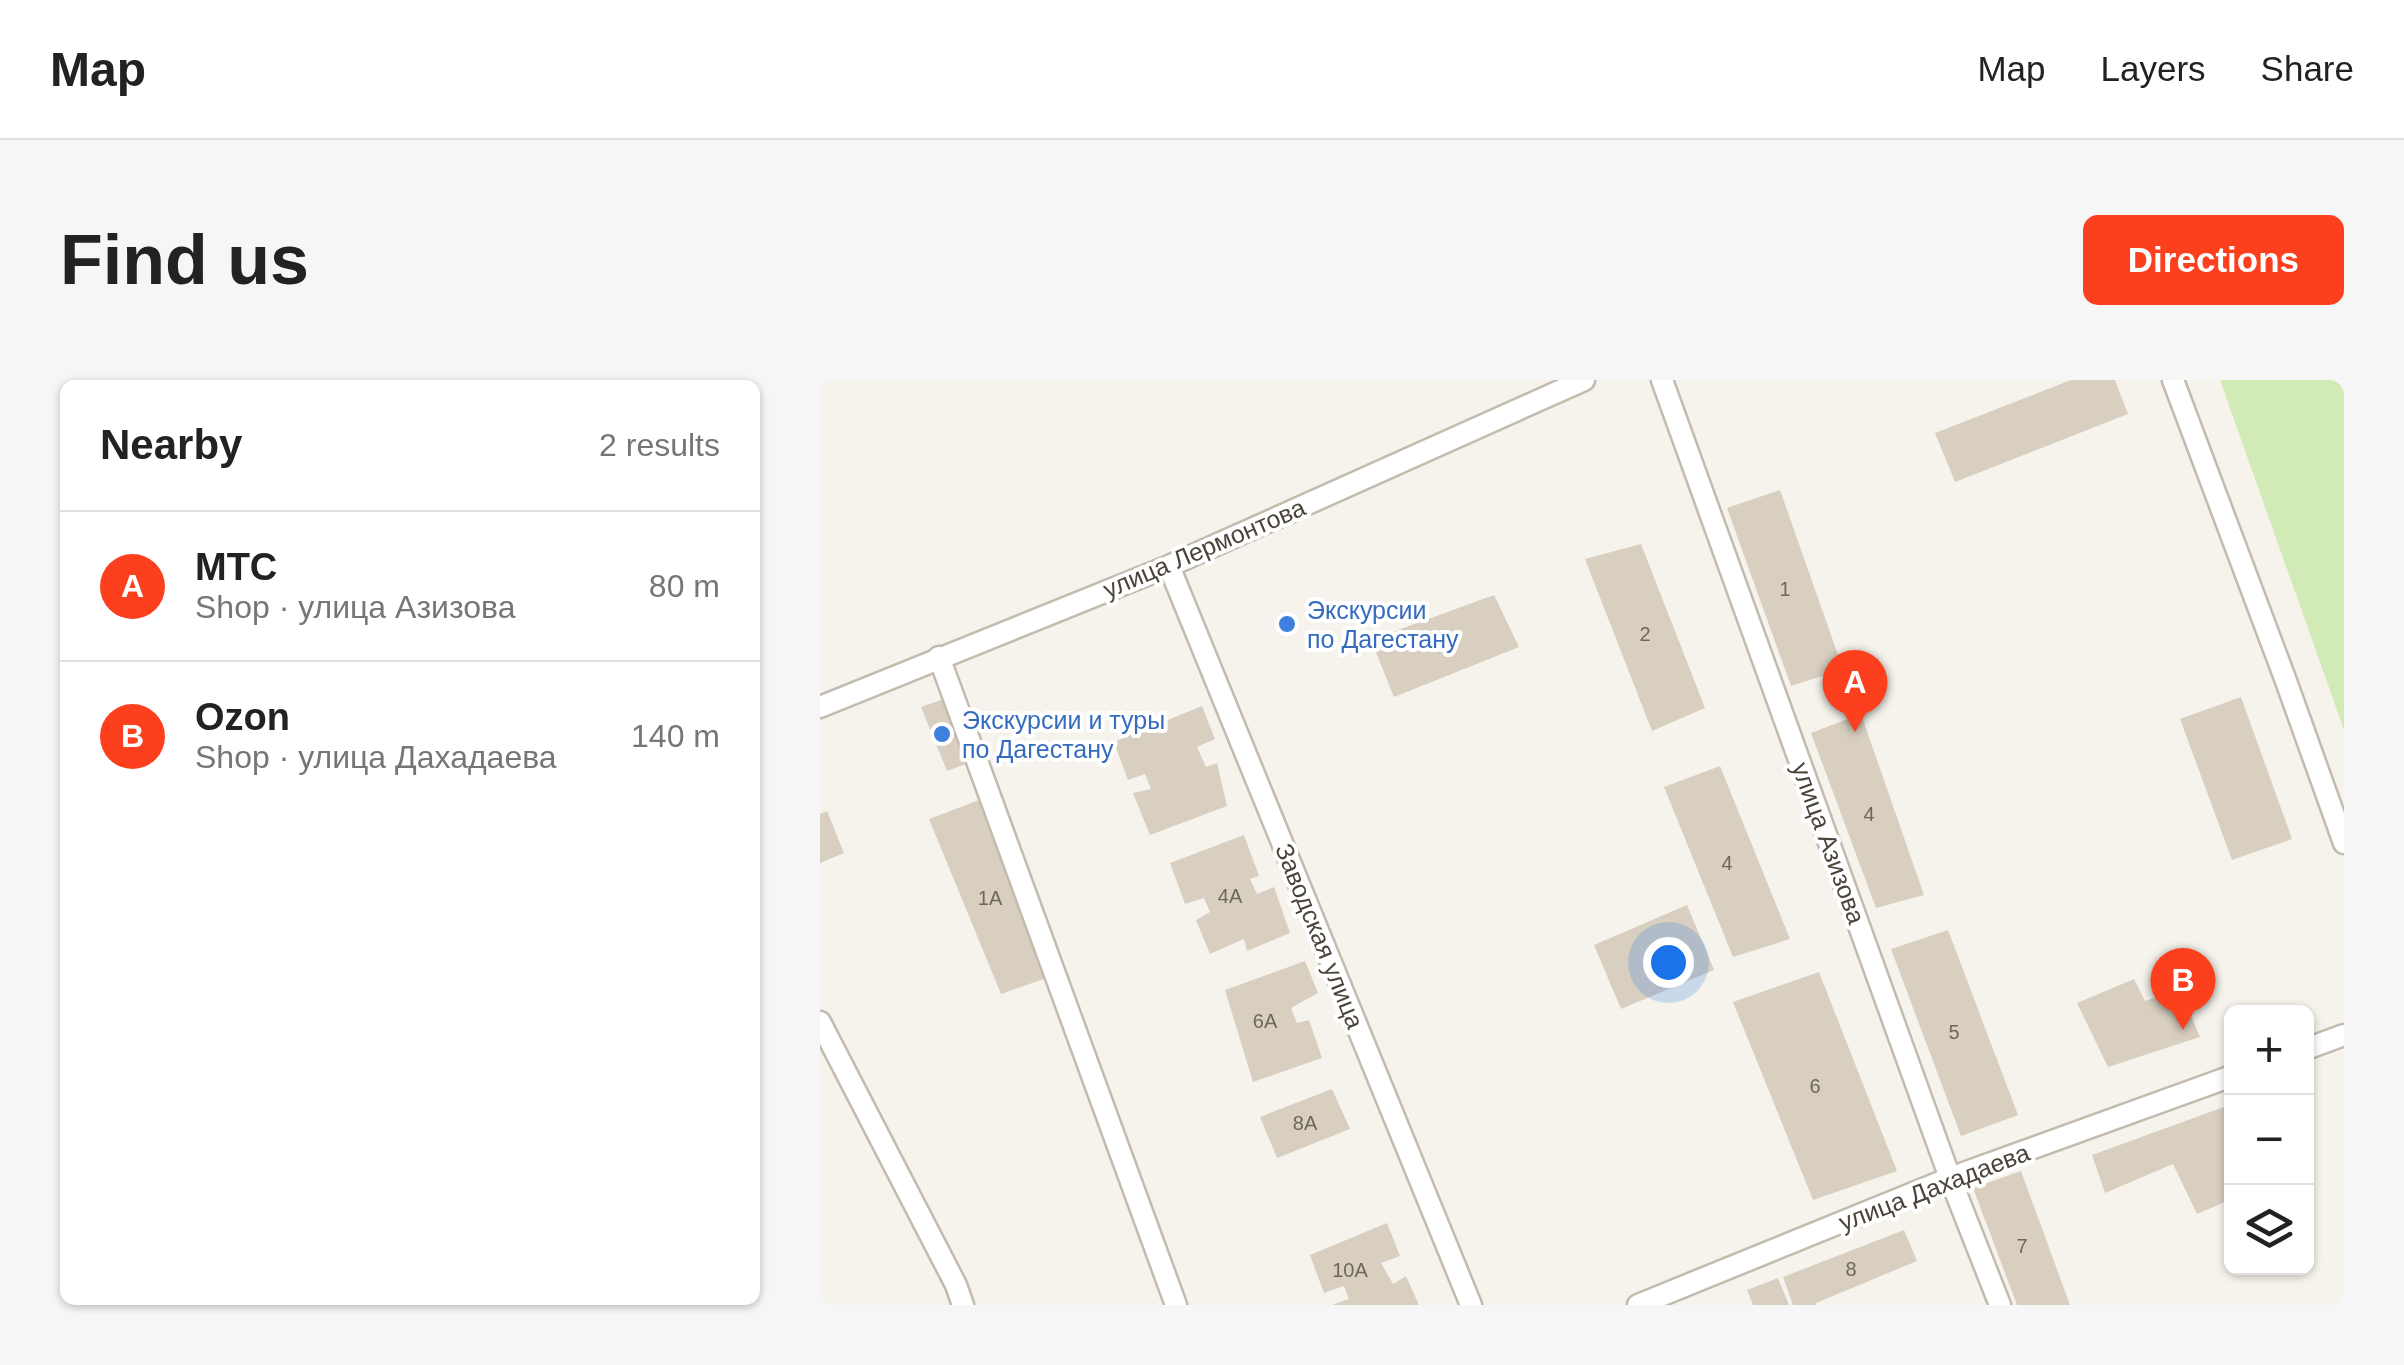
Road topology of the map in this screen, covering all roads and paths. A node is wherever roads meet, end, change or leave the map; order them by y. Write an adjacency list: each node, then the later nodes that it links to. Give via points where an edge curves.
1 (1584, 380): 4 (street, улица Лермонтова)
2 (1662, 380): 12 (street, улица Азизова)
3 (2173, 380): 7 (street)
4 (1169, 566): 5 (street, улица Лермонтова); 15 (street, Заводская улица)
5 (939, 657): 6 (street, улица Лермонтова); 14 (street)
6 (820, 706)
7 (2344, 843)
8 (820, 1022): 13 (street)
9 (2344, 1035): 10 (street)
10 (2314, 1046)
11 (2224, 1079): 12 (street, улица Дахадаева)
12 (1950, 1178): 16 (street, улица Дахадаева); 17 (street, улица Азизова)
13 (963, 1305)
14 (1176, 1305)
15 (1471, 1305)
16 (1638, 1305)
17 (2000, 1305)

